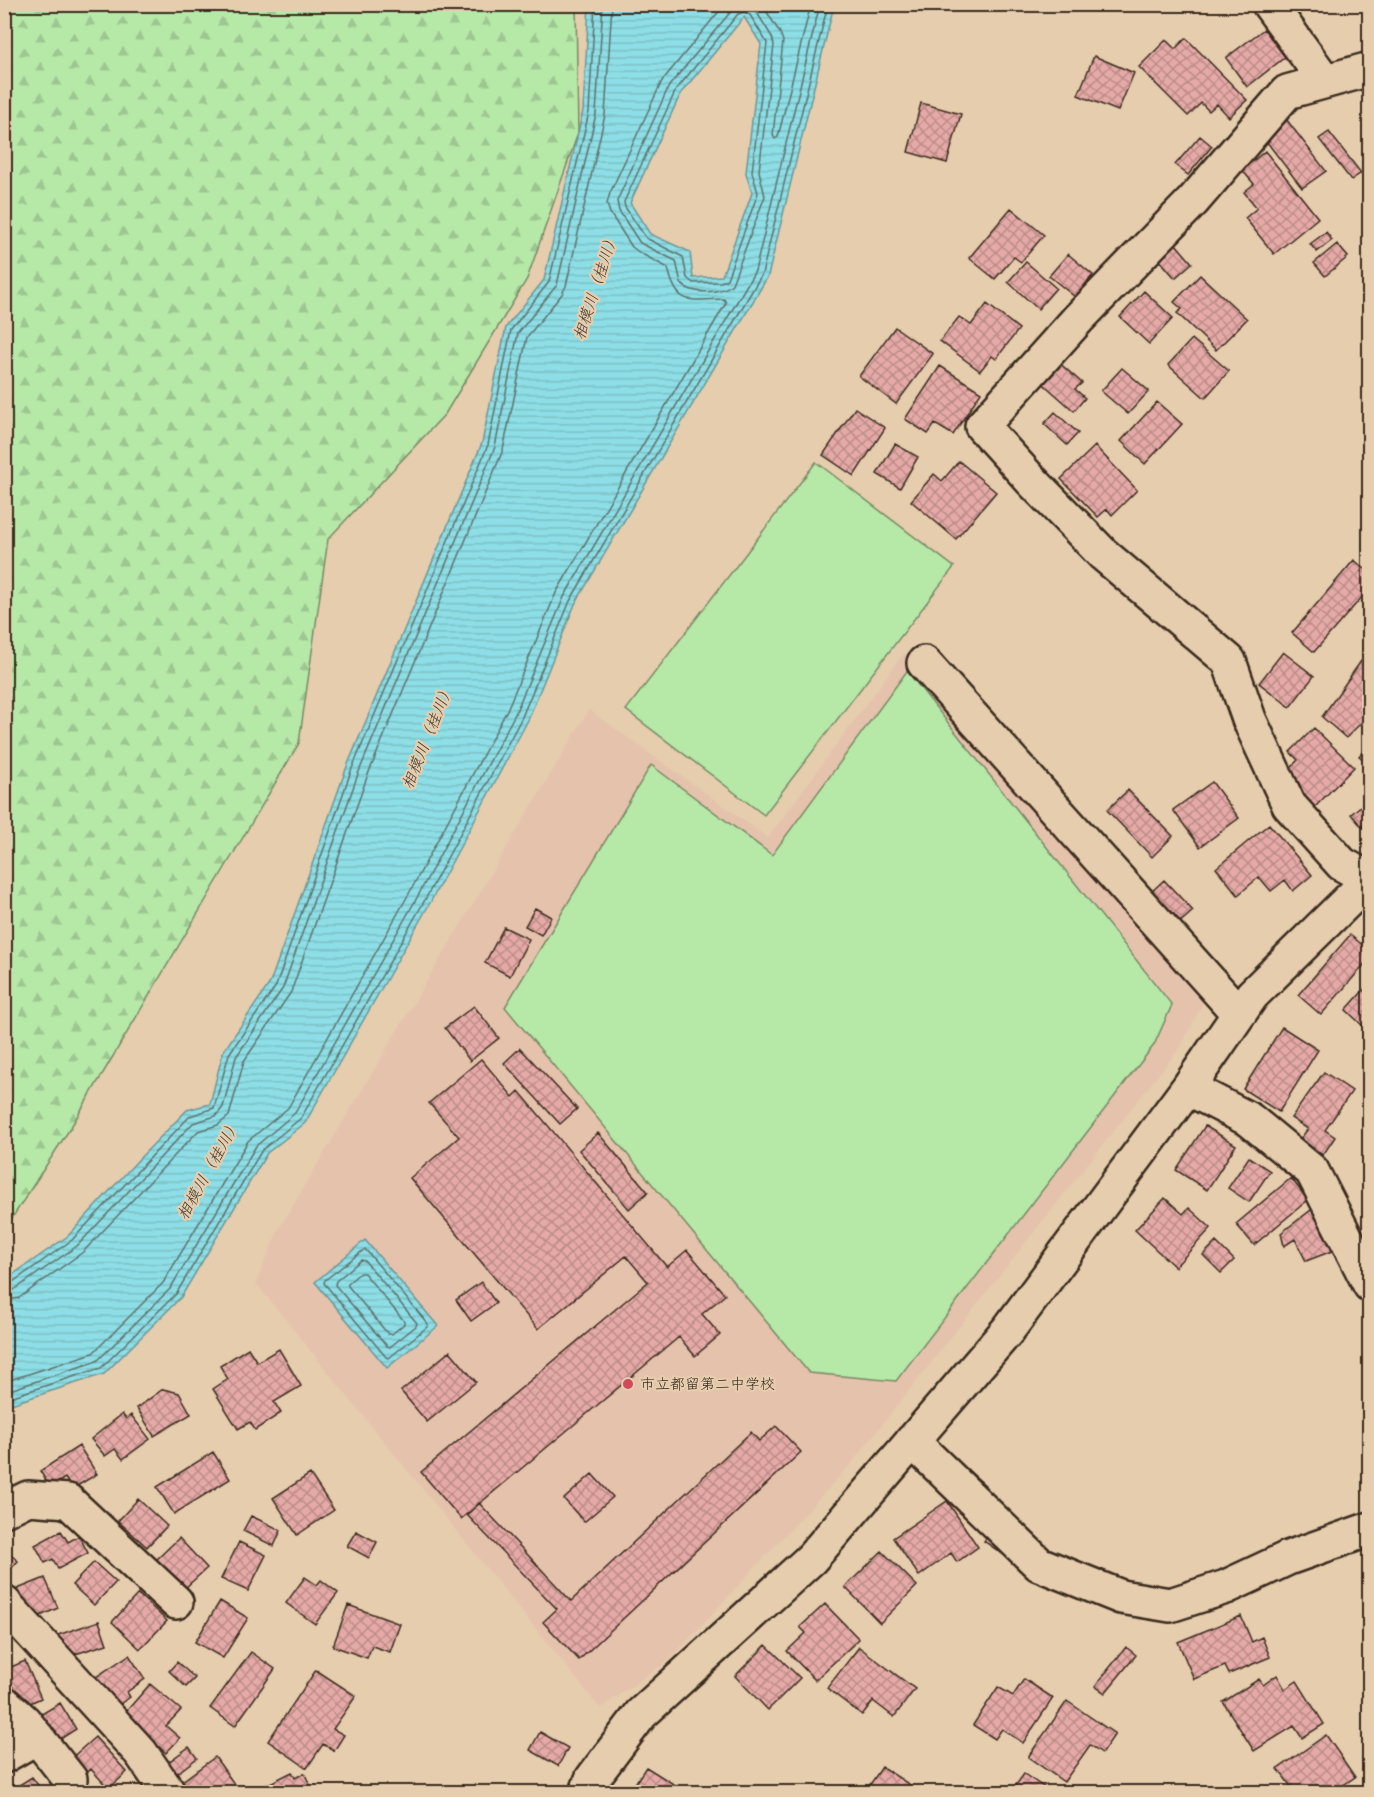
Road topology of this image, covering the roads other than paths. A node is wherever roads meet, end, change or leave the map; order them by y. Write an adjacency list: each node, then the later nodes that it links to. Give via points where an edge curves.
1 (1269, 4): 3 (street)
2 (1370, 69): 3 (street)
3 (1325, 81): 5 (street, via 1287,92 1193,201 1078,319 982,426 1103,554 1228,661 1249,719 1289,805 1342,864)
4 (924, 663): 6 (street)
5 (1369, 879): 6 (street, via 1252,995)
6 (1239, 1014): 7 (street)
7 (1188, 1088): 8 (street, via 1250,1120 1312,1171); 9 (street, via 1008,1330)
8 (1370, 1285)
9 (912, 1441): 11 (street, via 1038,1564 1121,1596 1170,1605 1226,1587 1288,1558); 19 (street, via 811,1559 641,1714 592,1779)
10 (4, 1510): 12 (street, via 28,1498 68,1501)
11 (1370, 1529)
12 (176, 1602)
13 (4, 1603): 18 (street, via 141,1753)
14 (4, 1703): 15 (street)
15 (37, 1737): 16 (street); 17 (street, via 70,1779)
16 (4, 1756)
17 (69, 1792)
18 (168, 1792)
19 (587, 1792)

